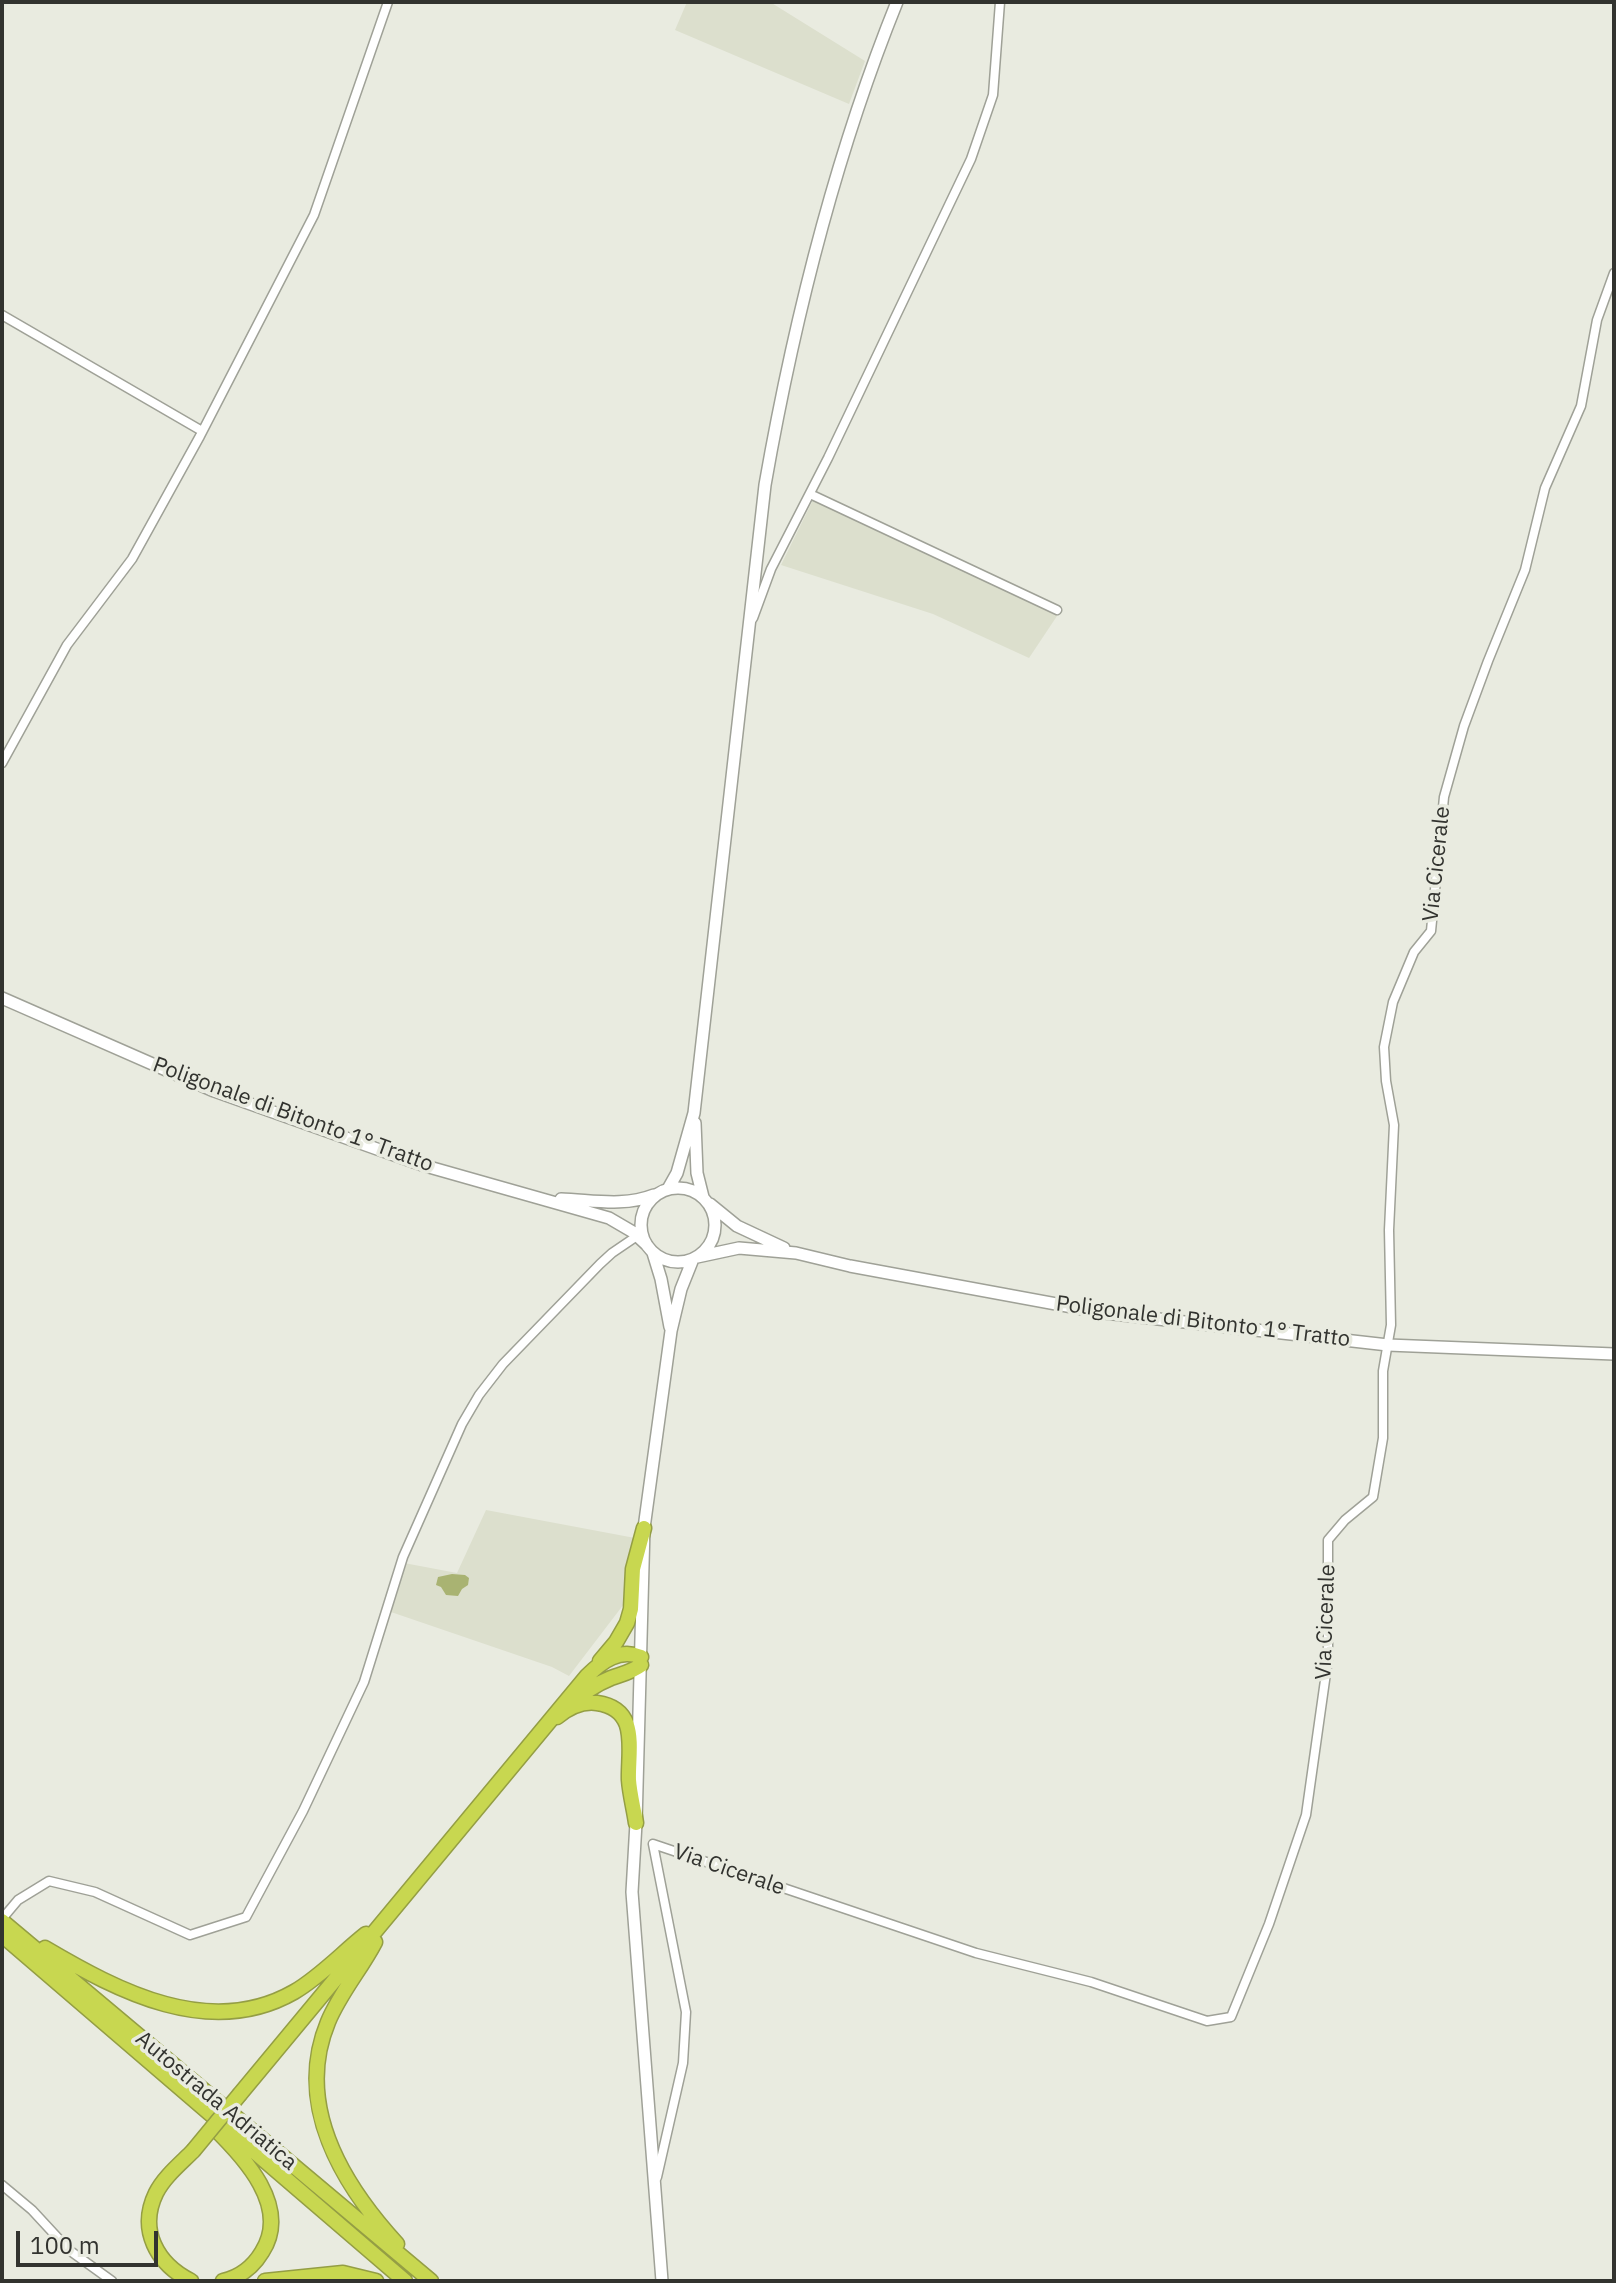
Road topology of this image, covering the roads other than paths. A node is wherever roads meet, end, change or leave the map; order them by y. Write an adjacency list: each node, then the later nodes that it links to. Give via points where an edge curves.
1 (388, 2): 6 (street, via 314,215)
2 (897, 2): 9 (main road, via 843,150 796,321 765,485)
3 (1000, 2): 7 (street, via 993,95 971,159)
4 (1614, 273): 21 (street, Via Cicerale, via 1597,320 1581,406 1545,488 1525,570 1464,726 1444,797 1431,931 1414,952 1393,1002 1384,1047 1394,1125)
5 (2, 315): 6 (street)
6 (202, 431): 10 (street, via 132,559 67,645)
7 (810, 494): 8 (street); 9 (street, via 771,569)
8 (1057, 610)
9 (748, 634): 12 (main road)
10 (2, 763)
11 (2, 998): 14 (main road, Poligonale di Bitonto 1° Tratto, via 214,1091 422,1165)
12 (694, 1113): 13 (main road, via 677,1173); 15 (main road, via 697,1173)
13 (662, 1192): 14 (main road, via 616,1203); 15 (main road, via 685,1188); 17 (main road, via 643,1212 642,1235)
14 (544, 1198): 16 (main road, via 609,1218)
15 (705, 1199): 18 (main road, via 737,1226); 19 (main road, via 715,1218 714,1236)
16 (637, 1236): 17 (main road); 30 (street, via 600,1264 503,1364 470,1409 403,1557 364,1682 246,1917 190,1935 95,1892 49,1881 18,1900)
17 (650, 1249): 19 (main road, via 672,1262); 20 (main road)
18 (796, 1253): 19 (main road, via 739,1248); 21 (main road, Poligonale di Bitonto 1° Tratto, via 1105,1313)
19 (695, 1258): 20 (main road)
20 (671, 1331): 23 (main road)
21 (1388, 1345): 22 (main road, Poligonale di Bitonto 1° Tratto); 33 (street, Via Cicerale, via 1383,1438 1373,1497 1328,1540 1328,1659 1306,1815 1231,2017 1207,2021 1091,1982 976,1953 653,1844 686,2012 683,2063)
22 (1614, 1354)
23 (644, 1528): 24 (main road); 25 (highway, via 627,1623)
24 (641, 1661): 25 (highway, via 621,1654); 26 (highway, via 634,1670 592,1688); 28 (main road)
25 (595, 1668): 27 (highway)
26 (566, 1710): 27 (highway); 28 (highway, via 599,1703 625,1719)
27 (548, 1725): 29 (highway)
28 (636, 1823): 33 (main road, via 632,1892)
29 (391, 1914): 30 (highway, via 292,1993 231,2012 175,2007 126,1992); 35 (highway, bridge, via 156,2193 149,2216 152,2245 168,2266); 41 (highway, via 324,2032 317,2063 319,2111 337,2159 374,2217)
30 (4, 1926): 31 (highway, Autostrada Adriatica); 40 (highway, Autostrada Adriatica)
31 (43, 1970): 36 (highway, via 103,2031 201,2115 257,2178 270,2212 270,2234 249,2268); 39 (highway, Autostrada Adriatica)
32 (2, 2185): 34 (street, via 69,2250)
33 (654, 2186): 42 (main road)
34 (112, 2281)
35 (191, 2281)
36 (223, 2281)
37 (265, 2281): 38 (highway, via 343,2273)
38 (376, 2281)
39 (405, 2281)
40 (431, 2281)
41 (438, 2281)
42 (662, 2281)

